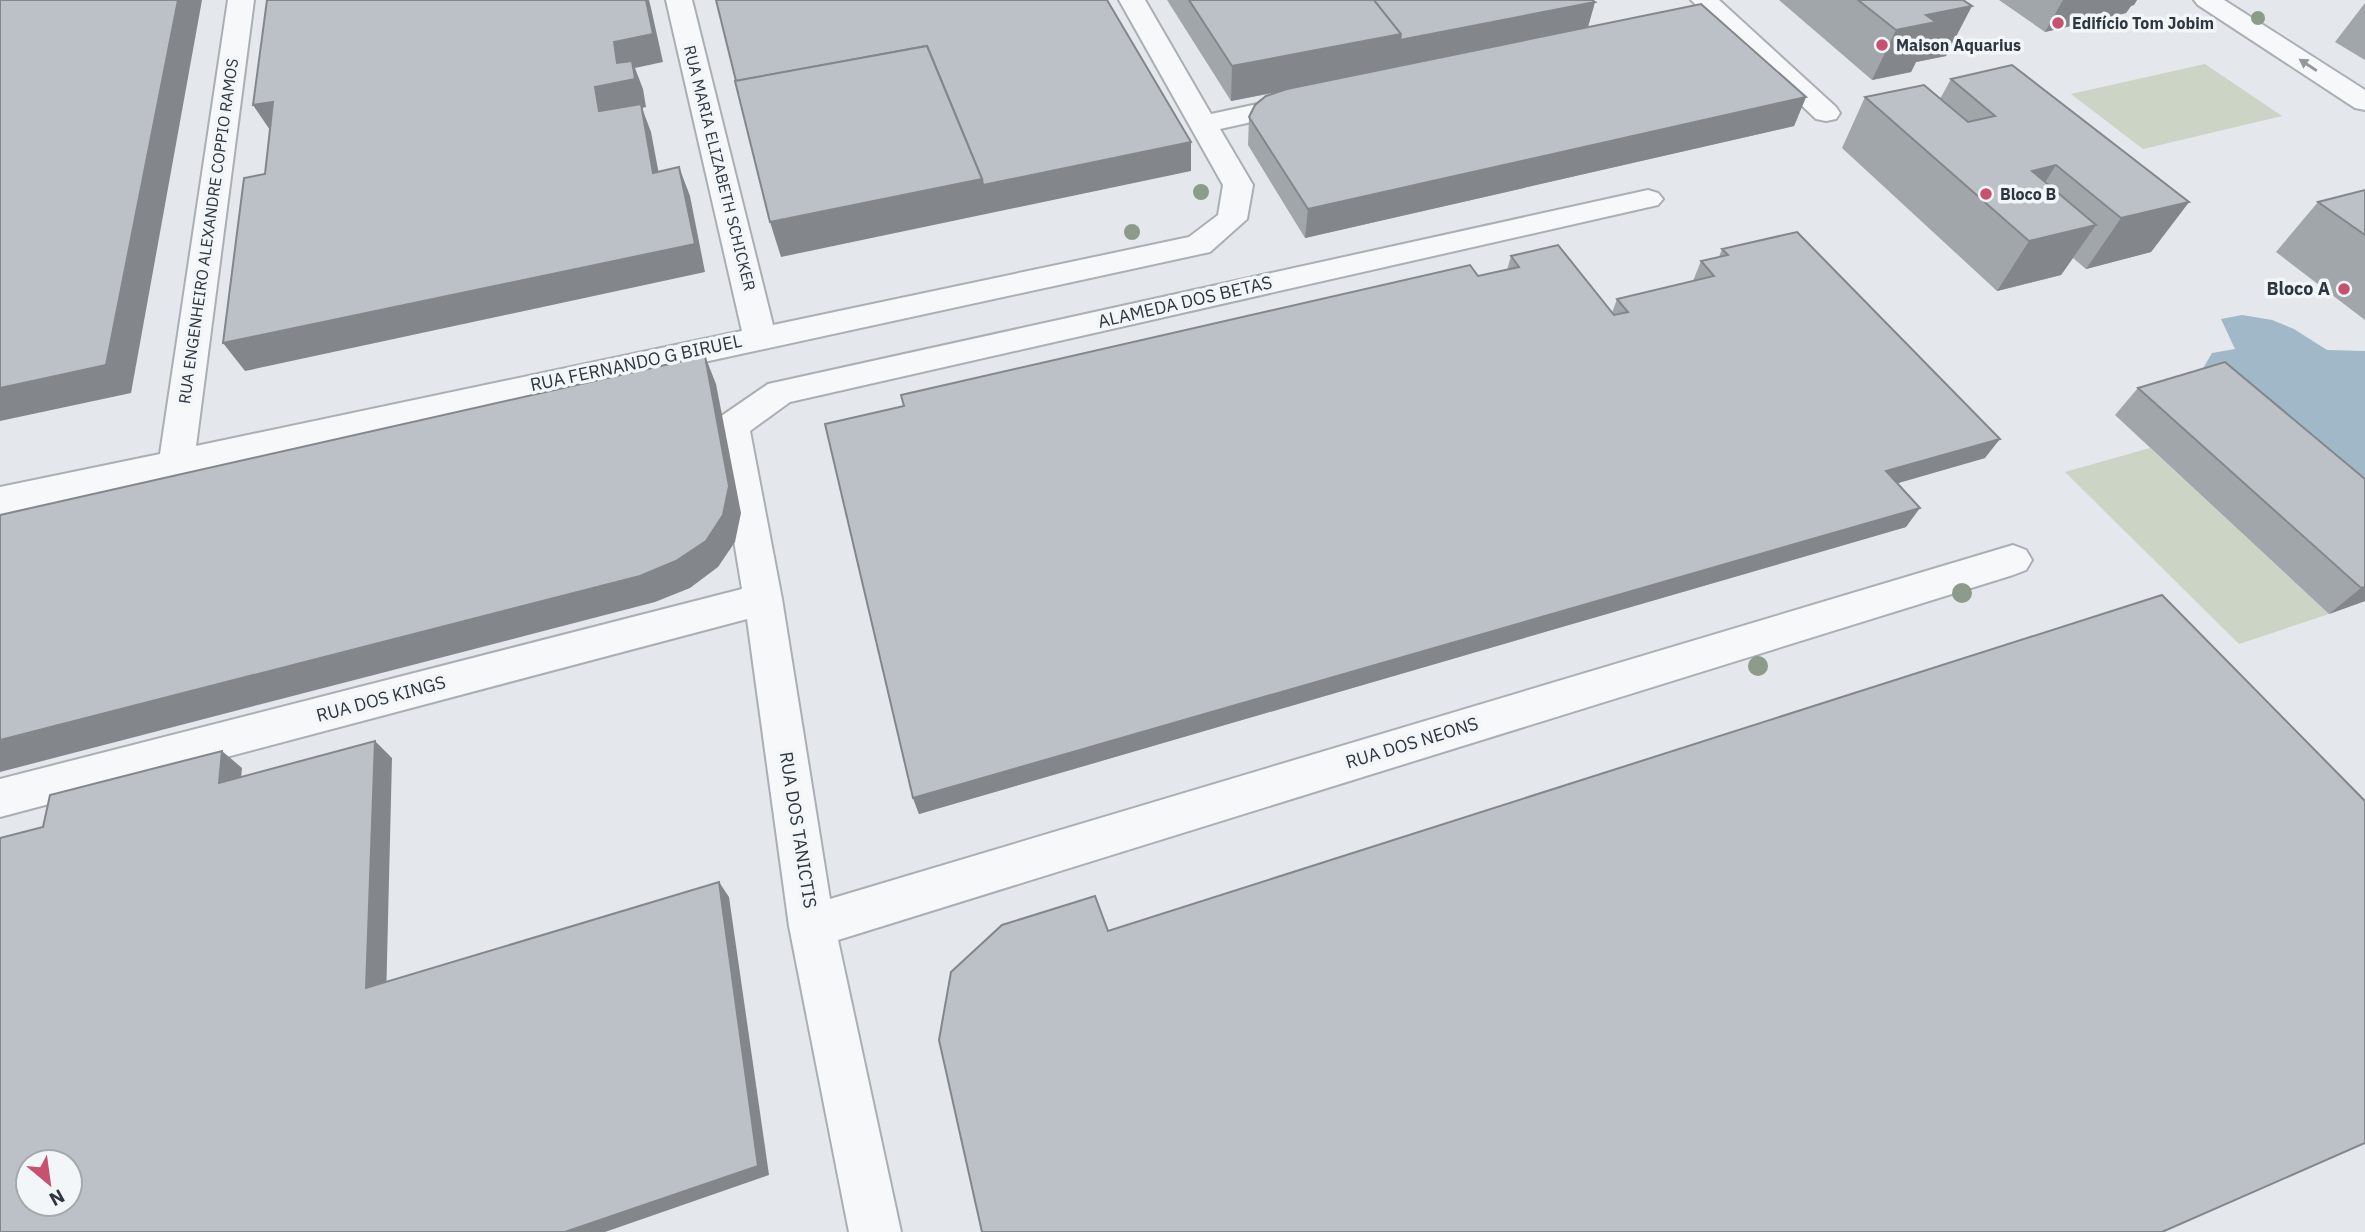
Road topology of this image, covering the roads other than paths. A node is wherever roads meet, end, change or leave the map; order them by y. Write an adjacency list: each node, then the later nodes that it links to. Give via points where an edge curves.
1 (241, 0): 13 (street, RUA ENGENHEIRO ALEXANDRE COPPIO RAMOS)
2 (679, 0): 11 (street, RUA MARIA ELIZABETH SCHICKER)
3 (1132, 0): 9 (street)
4 (1704, 0): 8 (street)
5 (2207, 0): 7 (street, one-way to 5)
6 (1322, 99): 9 (street)
7 (2365, 102)
8 (1826, 113)
9 (1202, 124): 11 (street, RUA FERNANDO G BIRUEL, via 1238,185 1232,219 1199,245)
10 (1648, 199): 12 (street, ALAMEDA DOS BETAS, via 780,392)
11 (760, 337): 13 (street, RUA FERNANDO G BIRUEL)
12 (732, 426): 16 (street, RUA DOS TANICTIS)
13 (176, 463): 14 (street, RUA FERNANDO G BIRUEL)
14 (0, 501)
15 (2013, 560): 18 (street, RUA DOS NEONS)
16 (763, 599): 17 (street, RUA DOS KINGS); 18 (street, RUA DOS TANICTIS)
17 (0, 798)
18 (812, 926): 19 (street, RUA DOS TANICTIS)
19 (875, 1232)

